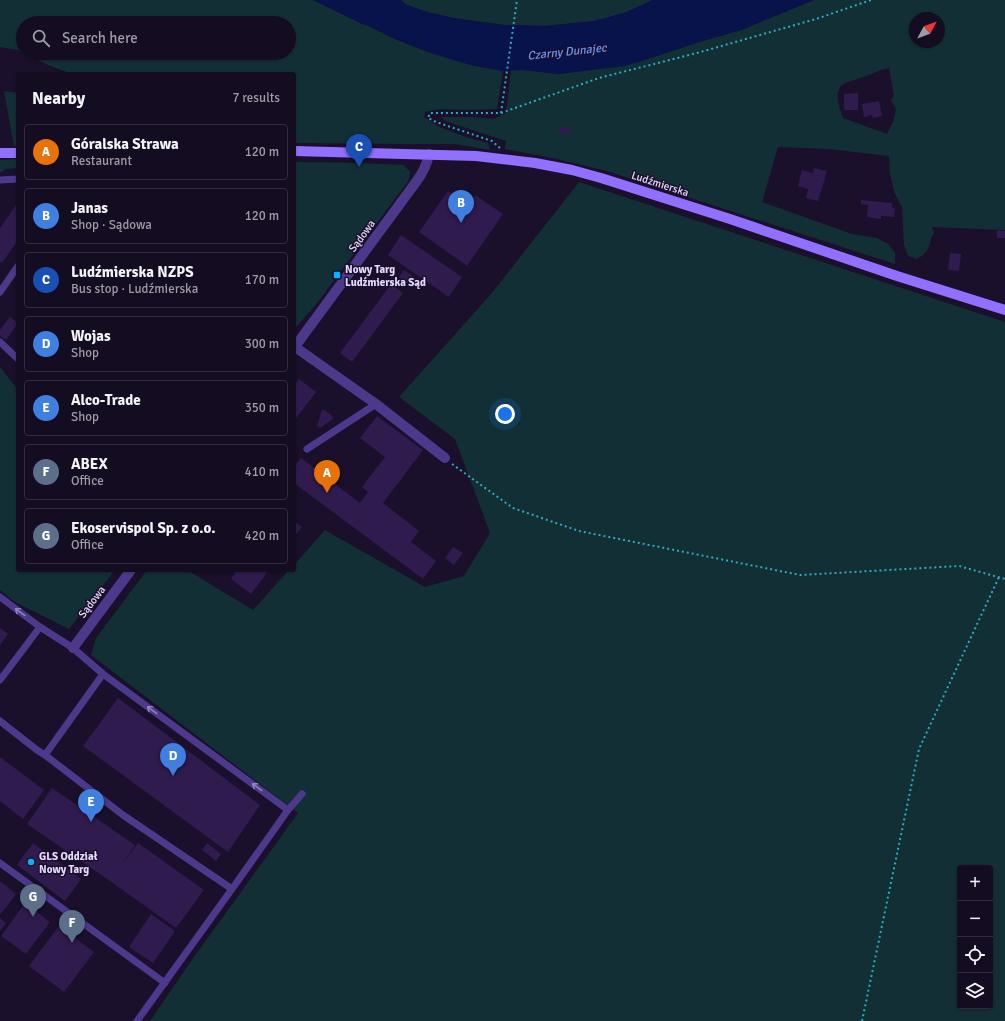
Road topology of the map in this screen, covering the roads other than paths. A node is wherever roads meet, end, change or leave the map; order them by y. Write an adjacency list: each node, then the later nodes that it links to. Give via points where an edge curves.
1 (296, 151): 4 (main road, Ludźmierska)
2 (16, 153): 3 (main road)
3 (0, 154)
4 (429, 154): 9 (main road, Ludźmierska, via 476,156 541,164 602,178); 11 (street, Sądowa, via 423,172)
5 (16, 179): 6 (lane)
6 (0, 180)
7 (16, 269): 8 (lane)
8 (0, 292)
9 (1005, 310)
10 (0, 342): 13 (lane)
11 (296, 344)
12 (296, 348): 14 (street)
13 (16, 356)
14 (376, 404): 15 (lane); 16 (street)
15 (307, 449)
16 (445, 458)
17 (130, 572): 20 (street, Sądowa)
18 (0, 597): 19 (lane, one-way to 18)
19 (40, 627): 20 (lane); 22 (lane)
20 (73, 648): 21 (lane)
21 (103, 674): 24 (lane); 26 (lane, one-way to 21)
22 (0, 680)
23 (0, 721): 24 (lane)
24 (45, 755): 28 (lane, via 123,815)
25 (302, 794): 26 (lane)
26 (288, 810): 28 (lane)
27 (0, 863): 29 (lane)
28 (232, 889): 29 (lane)
29 (165, 983): 30 (lane)
30 (137, 1021)

